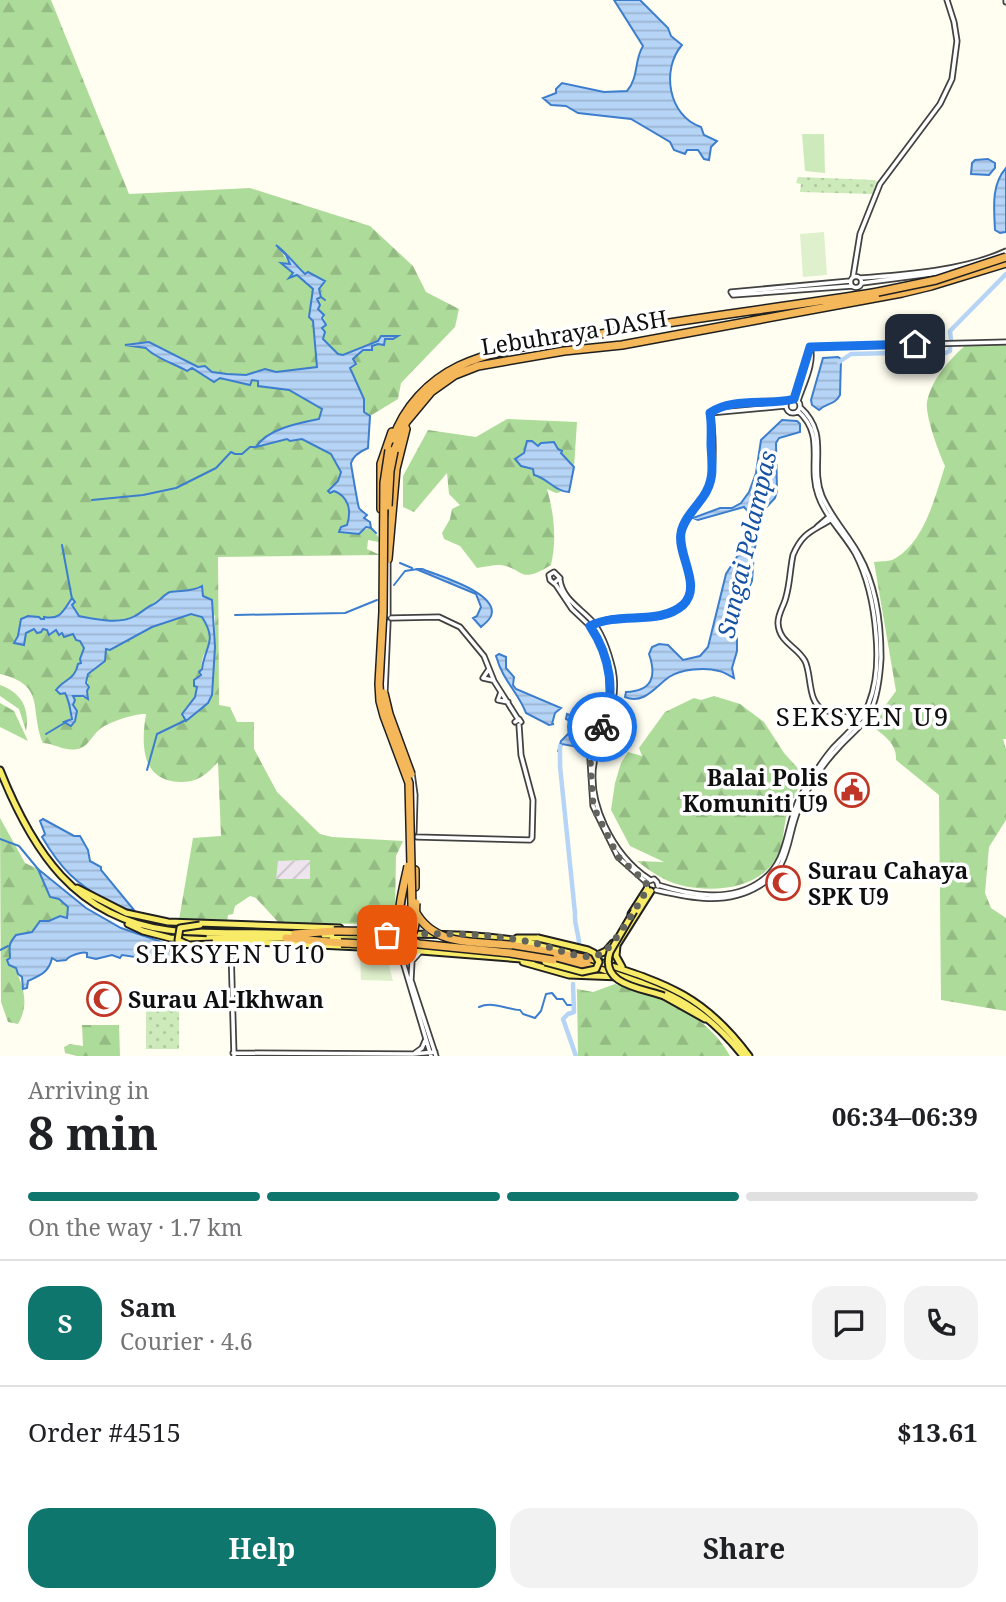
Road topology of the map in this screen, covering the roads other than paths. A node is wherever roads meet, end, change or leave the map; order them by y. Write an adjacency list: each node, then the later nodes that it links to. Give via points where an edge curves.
1 (947, 0): 5 (street, via 957,41 951,79 940,104 880,184 860,234)
2 (1006, 251): 5 (street, via 968,264)
3 (1006, 257): 5 (street, via 968,269 890,281); 6 (highway, Lebuhraya DASH, bridge)
4 (1006, 263): 6 (highway, Lebuhraya DASH, bridge, via 931,286)
5 (856, 280): 5 (street, via 771,293 731,292)
6 (879, 294): 11 (highway, Lebuhraya DASH, via 622,345 478,366 440,384); 12 (highway, Lebuhraya DASH, via 673,321 481,358 433,383)
7 (1006, 342): 8 (street, via 810,347 810,363)
8 (796, 400): 9 (street); 10 (street)
9 (786, 404): 10 (street, via 789,412); 20 (street, via 710,413 713,474 680,535 690,578 688,597 678,608 660,615 613,618)
10 (799, 409): 14 (street, via 810,417 816,430 819,482)
11 (410, 418): 13 (highway, Lebuhraya DASH); 16 (highway, via 396,469)
12 (397, 426): 13 (highway, Lebuhraya DASH); 15 (highway, via 381,464)
13 (391, 451): 27 (highway, Lebuhraya DASH, bridge, via 384,483 379,684 384,716 409,783); 30 (highway, Lebuhraya DASH, bridge, via 383,684 412,776)
14 (830, 518): 23 (street, via 855,553 873,609 877,657 873,692); 23 (street, via 800,540 778,623 782,637 803,659 816,702 824,710 851,708)
15 (381, 541): 19 (street)
16 (388, 559): 19 (street)
17 (560, 578): 18 (street); 18 (street, via 551,573 549,579); 20 (street, via 566,596)
18 (554, 583): 20 (street, via 572,609)
19 (387, 618): 21 (street, via 431,616 453,622 479,648); 26 (street, via 385,694 412,769)
20 (592, 625): 29 (street, via 610,673 608,709 590,759 593,806 618,857)
21 (489, 669): 22 (street); 22 (street, via 483,678)
22 (494, 681): 26 (street, via 521,721 521,755 533,800 532,838)
23 (863, 714): 29 (street, via 811,779 794,809 782,857 761,881 716,895); 29 (street, via 814,780 798,810 785,859 766,882 748,892 715,899)
24 (0, 769): 25 (main road)
25 (21, 819): 28 (main road); 32 (main road, via 27,836 62,883 96,909)
26 (413, 837): 34 (street, via 406,911 397,923); 36 (street, via 419,919 429,930)
27 (410, 859): 35 (highway, bridge, via 412,899 405,922 392,929); 45 (highway, bridge, via 399,919 409,940)
28 (65, 881): 33 (main road, via 126,914); 35 (main road, via 103,909 154,928)
29 (651, 886): 31 (main road); 46 (main road, via 616,950 619,965)
30 (415, 911): 37 (highway, bridge, via 414,928 404,940 341,943); 38 (highway, bridge, via 427,928 440,936)
31 (634, 911): 43 (main road, via 606,951); 47 (main road, bridge, via 610,952 610,972 621,983 664,996)
32 (128, 924): 37 (main road, via 167,933); 39 (main road, via 170,938)
33 (200, 925): 34 (main road); 40 (main road, bridge, via 180,928 178,940 189,945)
34 (377, 929): 36 (main road)
35 (295, 933): 36 (main road)
36 (451, 935): 38 (main road)
37 (286, 938): 45 (main road, via 470,945)
38 (508, 942): 43 (main road, via 536,943); 44 (main road, bridge, via 538,938 588,950 599,962 587,972); 45 (highway)
39 (251, 943): 40 (main road); 41 (main road)
40 (229, 945): 51 (street)
41 (384, 948): 42 (main road); 48 (street, via 403,962)
42 (425, 951): 44 (main road); 50 (street, via 413,958 411,980)
43 (579, 956): 45 (main road)
44 (508, 958): 46 (main road, via 569,975)
45 (588, 962): 46 (main road)
46 (630, 975): 47 (main road, via 680,998); 53 (main road, via 666,985 701,1006 726,1026)
47 (722, 1030): 52 (main road)
48 (424, 1037): 49 (street, via 422,1048); 50 (street)
49 (413, 1054): 50 (street); 51 (street)
50 (433, 1054)
51 (233, 1055)
52 (743, 1056)
53 (749, 1056)

